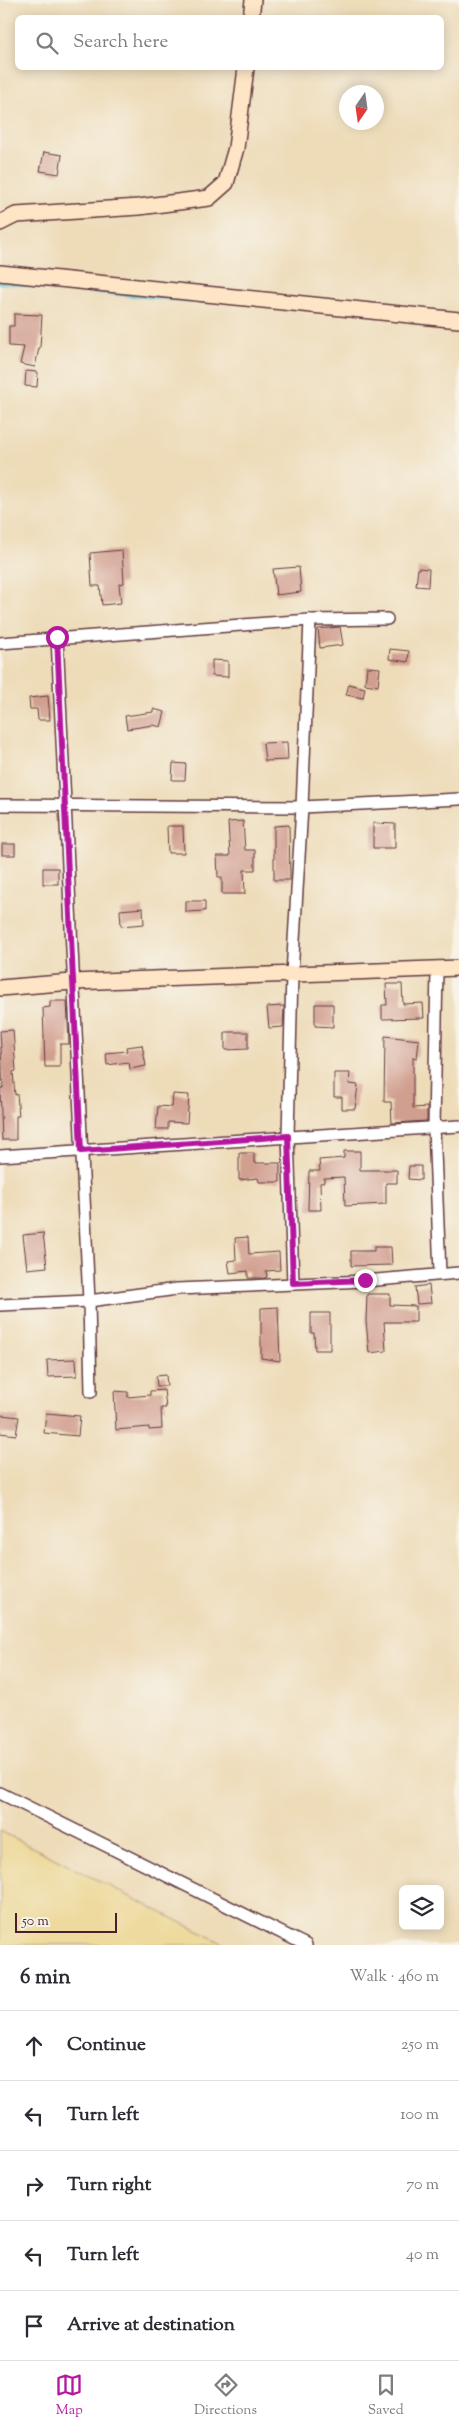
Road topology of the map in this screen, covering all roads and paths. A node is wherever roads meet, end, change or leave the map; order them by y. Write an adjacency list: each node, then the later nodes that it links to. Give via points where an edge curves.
1 (253, 0): 2 (street)
2 (251, 15)
3 (246, 70): 4 (street, via 236,148 226,183 209,198 139,207 16,215)
4 (0, 223)
5 (0, 273): 6 (street)
6 (459, 320)
7 (387, 619): 8 (street)
8 (310, 620): 9 (street); 14 (street)
9 (57, 637): 10 (street); 13 (street)
10 (0, 643)
11 (459, 799): 14 (street)
12 (0, 805): 13 (street)
13 (65, 806): 14 (street); 18 (street)
14 (302, 807): 17 (street)
15 (459, 968): 16 (street)
16 (437, 969): 17 (street); 21 (street)
17 (292, 974): 18 (street); 22 (street)
18 (72, 982): 19 (street); 23 (street)
19 (0, 988)
20 (459, 1126): 21 (street)
21 (434, 1127): 22 (street); 25 (street)
22 (288, 1136): 23 (street); 27 (street)
23 (81, 1151): 24 (street); 28 (street)
24 (0, 1156)
25 (440, 1273): 26 (street); 27 (street)
26 (459, 1273)
27 (293, 1283): 28 (street, via 177,1289)
28 (89, 1300): 29 (street); 30 (street)
29 (0, 1306)
30 (92, 1392)
31 (0, 1793): 32 (street)
32 (306, 1945)

